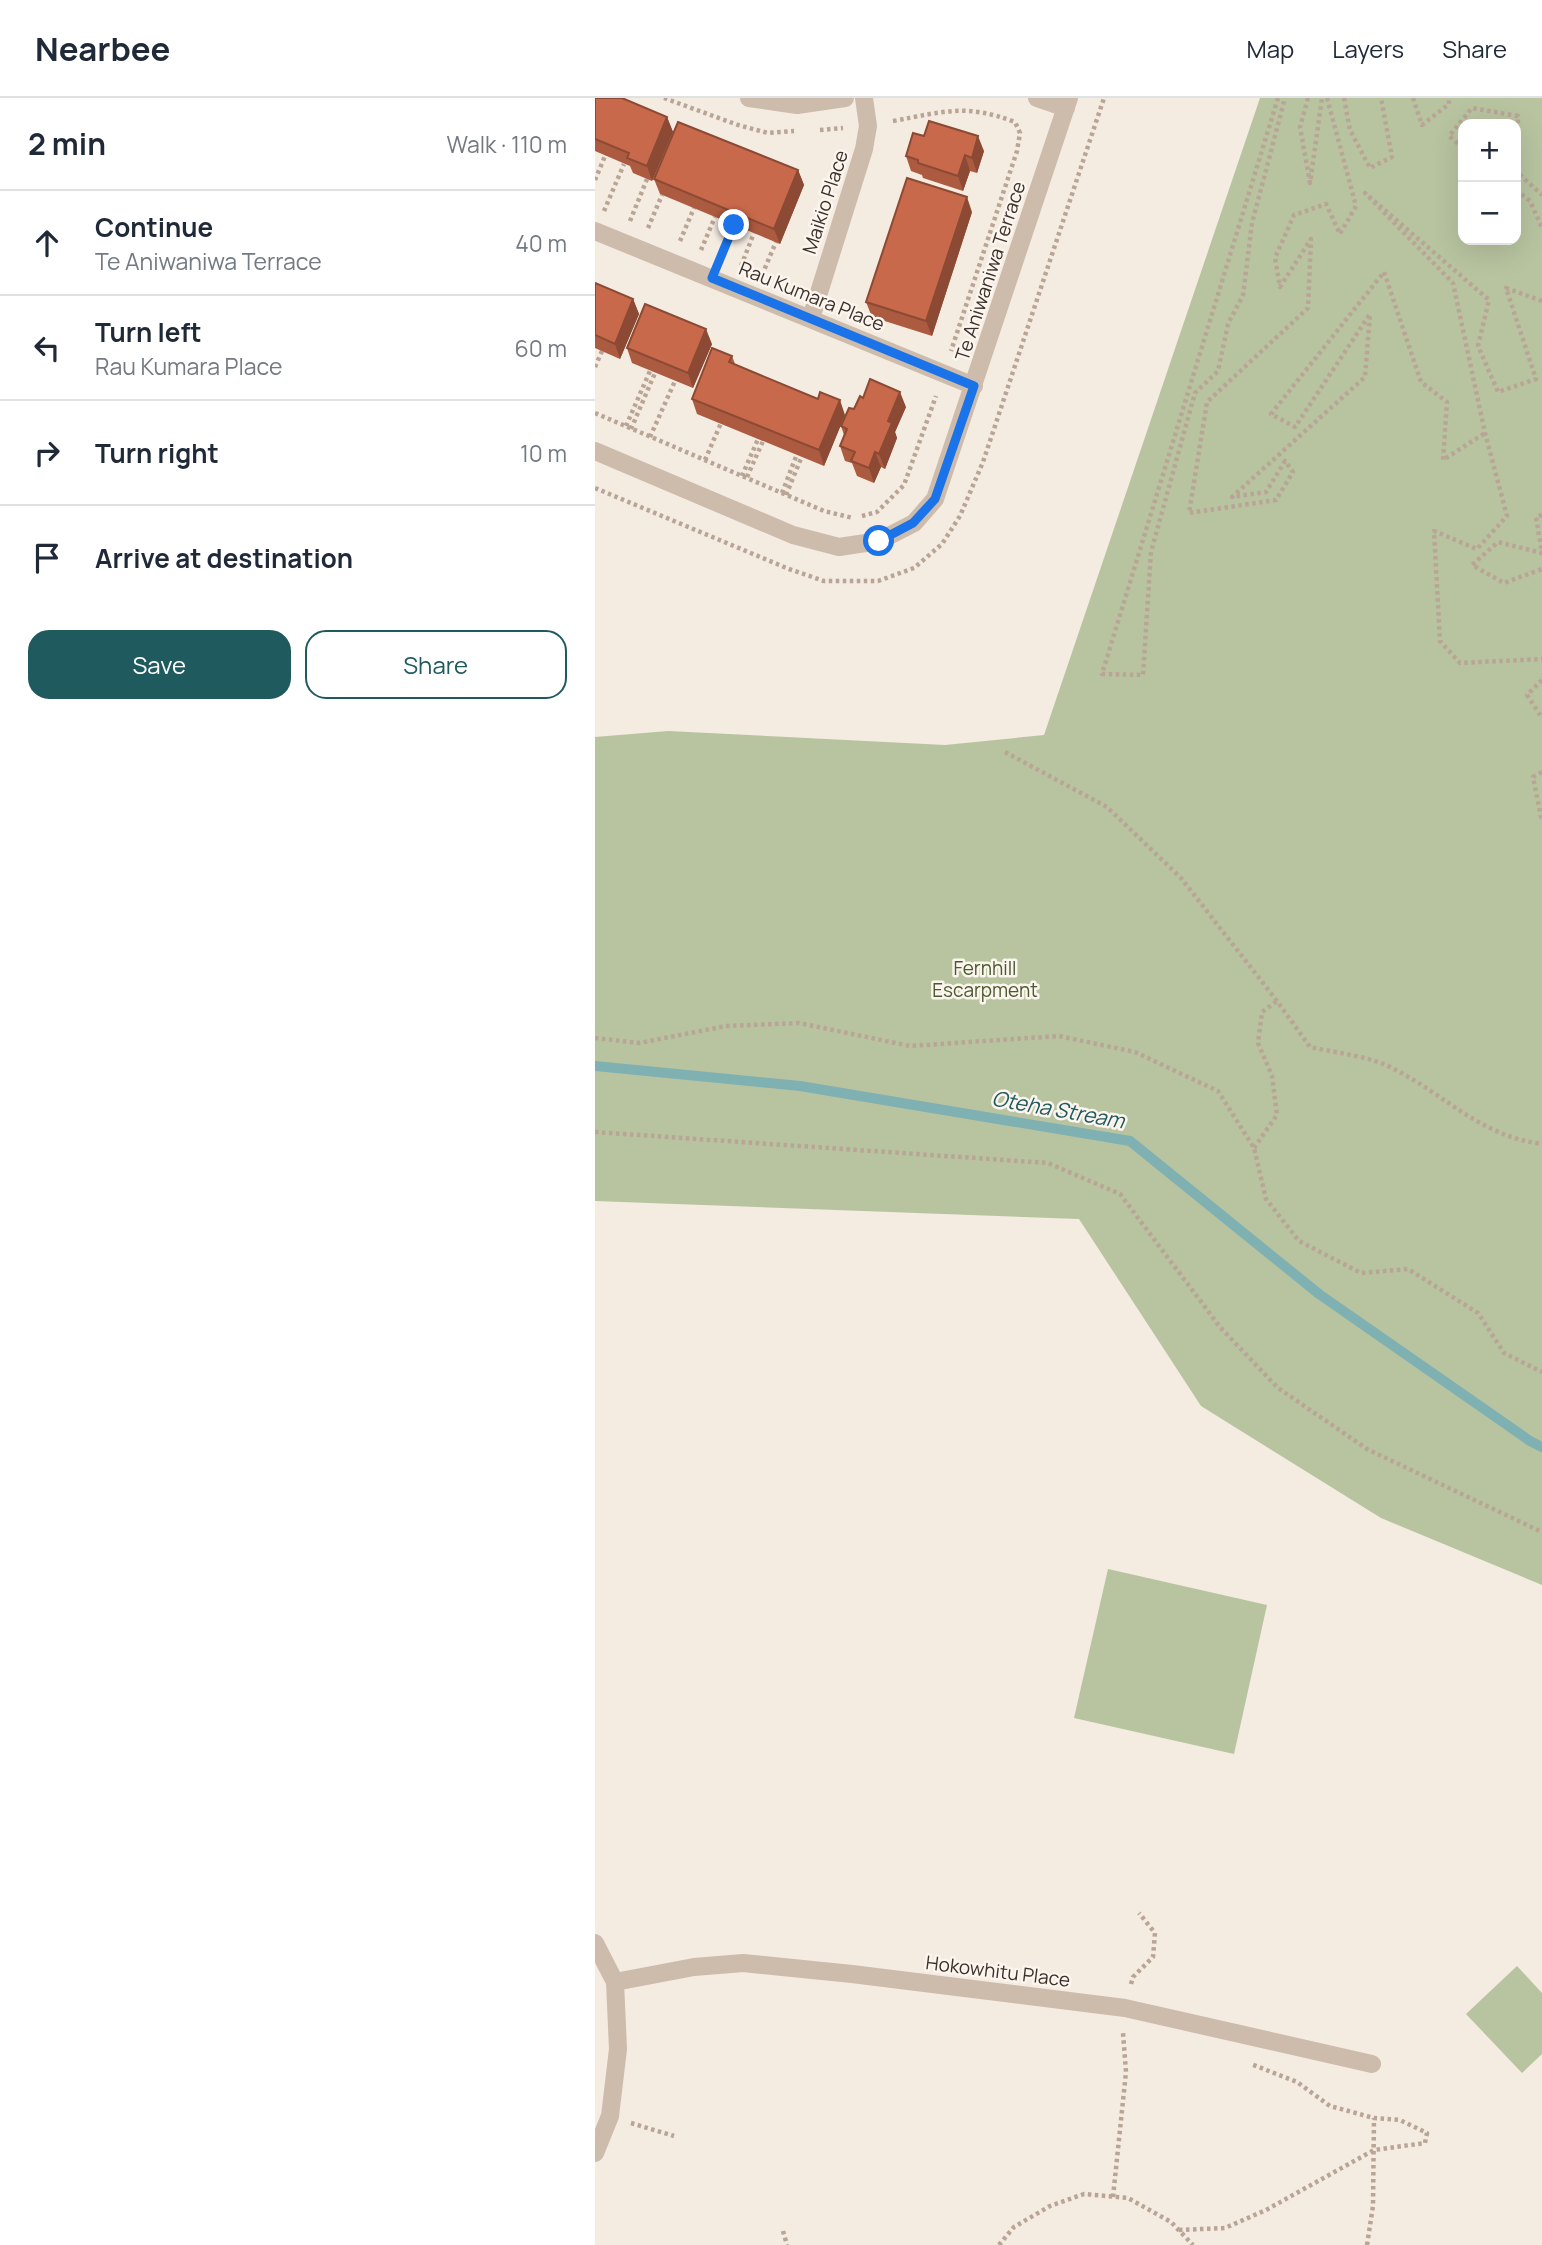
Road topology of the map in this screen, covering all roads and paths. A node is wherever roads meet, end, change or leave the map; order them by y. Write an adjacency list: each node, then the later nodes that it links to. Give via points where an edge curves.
1 (664, 98): 21 (path, via 768,133)
2 (749, 98): 3 (street, via 797,105)
3 (845, 98)
4 (864, 98): 19 (street, Maikio Place)
5 (1037, 98): 15 (street)
6 (1104, 98): 63 (path, via 983,462 942,544 914,568 878,582 824,581)
7 (1278, 98): 8 (path, via 1102,674 1143,675 1151,552 1195,393 1218,371 1228,324 1243,295 1252,223)
8 (1285, 98)
9 (1308, 98): 10 (path, via 1300,127 1310,183)
10 (1324, 98): 56 (path, via 1356,206 1340,234 1326,204 1294,215 1275,258 1280,287 1311,239 1308,308 1207,402 1189,513 1276,500 1293,472 1285,461 1266,492 1232,497 1365,377 1370,314 1295,427 1271,414 1384,272 1421,382 1447,402 1443,460)
11 (1344, 98): 12 (path, via 1350,130 1370,168 1392,157)
12 (1381, 98)
13 (1413, 98): 14 (path, via 1422,125 1449,104)
14 (1449, 98)
15 (1067, 103): 52 (street, Te Aniwaniwa Terrace)
16 (1463, 119): 17 (path, via 1472,108)
17 (1518, 119)
18 (1458, 125): 22 (path, via 1449,136)
19 (868, 126): 20 (path); 46 (street, Maikio Place); 50 (path, via 963,109 1014,122 1020,133)
20 (818, 130)
21 (805, 131)
22 (1458, 144)
23 (605, 156): 27 (path)
24 (624, 164): 35 (path)
25 (1521, 176): 30 (path)
26 (647, 179): 37 (path)
27 (595, 180)
28 (1521, 194): 34 (path, via 1530,201)
29 (662, 195): 39 (path)
30 (1542, 195)
31 (694, 208): 40 (path)
32 (715, 217): 41 (path)
33 (734, 225): 42 (path)
34 (1542, 228)
35 (595, 231): 37 (street, Rau Kumara Place)
36 (754, 233): 43 (path)
37 (622, 241): 39 (street, Rau Kumara Place)
38 (776, 242): 44 (path)
39 (639, 248): 40 (street, Rau Kumara Place)
40 (671, 262): 41 (street, Rau Kumara Place)
41 (692, 270): 42 (street, Rau Kumara Place)
42 (712, 278): 43 (street, Rau Kumara Place)
43 (733, 286): 44 (street, Rau Kumara Place)
44 (753, 295): 46 (street, Rau Kumara Place)
45 (1542, 301): 56 (path, via 1506,288 1535,379 1498,392 1478,346 1489,300 1365,193 1453,283)
46 (811, 318): 50 (street, Rau Kumara Place)
47 (602, 351): 48 (path)
48 (595, 367)
49 (653, 372): 55 (path)
50 (943, 374): 52 (street, Rau Kumara Place); 64 (path, via 904,485 877,512 853,518)
51 (675, 381): 57 (path)
52 (974, 386): 59 (street, Te Aniwaniwa Terrace, via 935,499 913,523 879,541 839,547 793,535)
53 (595, 413): 55 (path)
54 (721, 424): 61 (path)
55 (628, 427): 57 (path)
56 (1485, 433): 67 (path, via 1507,516 1477,549 1434,531 1440,641 1460,663)
57 (650, 437): 61 (path)
58 (760, 440): 62 (path)
59 (595, 451)
60 (800, 455): 64 (path)
61 (705, 460): 62 (path)
62 (744, 477): 64 (path)
63 (595, 488)
64 (784, 494)
65 (1542, 514): 66 (path, via 1536,517 1542,553 1499,542 1472,565 1504,583)
66 (1542, 569)
67 (1542, 659)
68 (1542, 680): 69 (path, via 1527,695)
69 (1542, 718)
70 (1005, 752): 73 (path, via 1107,807 1181,878)
71 (1542, 772): 72 (path, via 1533,777)
72 (1542, 821)
73 (1277, 1001): 76 (path, via 1310,1047 1392,1067 1467,1117 1517,1141); 77 (path, via 1262,1012 1258,1043 1272,1076 1277,1115)
74 (595, 1038): 77 (path, via 639,1043 726,1026 799,1023 909,1046 1059,1036 1135,1052 1218,1091)
75 (595, 1132): 79 (path, via 1048,1163 1089,1180 1120,1194 1220,1327 1278,1388 1367,1449)
76 (1542, 1144)
77 (1254, 1148): 78 (path, via 1266,1199 1299,1241 1361,1273 1408,1269 1478,1313 1504,1353)
78 (1542, 1372)
79 (1542, 1532)
80 (1139, 1913): 83 (path, via 1155,1933 1153,1957 1133,1977)
81 (595, 1943): 82 (street)
82 (615, 1982): 83 (street, Hokowhitu Place, via 743,1963); 88 (street, via 618,2049)
83 (1125, 2008): 84 (path); 87 (street, Hokowhitu Place)
84 (1122, 2033): 85 (path); 93 (path, via 1126,2072)
85 (1131, 2034)
86 (1242, 2061): 89 (path, via 1297,2082 1330,2106)
87 (1372, 2064)
88 (610, 2116): 90 (path); 92 (street)
89 (1374, 2119): 91 (path); 91 (path, via 1400,2120 1427,2133 1425,2143)
90 (674, 2136)
91 (1374, 2150): 94 (path, via 1225,2228); 99 (path)
92 (595, 2153)
93 (1113, 2197): 94 (path, via 1128,2198); 97 (path, via 1084,2194 1049,2206 1014,2227)
94 (1179, 2230): 98 (path)
95 (783, 2231): 96 (path)
96 (787, 2245)
97 (999, 2245)
98 (1193, 2245)
99 (1367, 2245)

